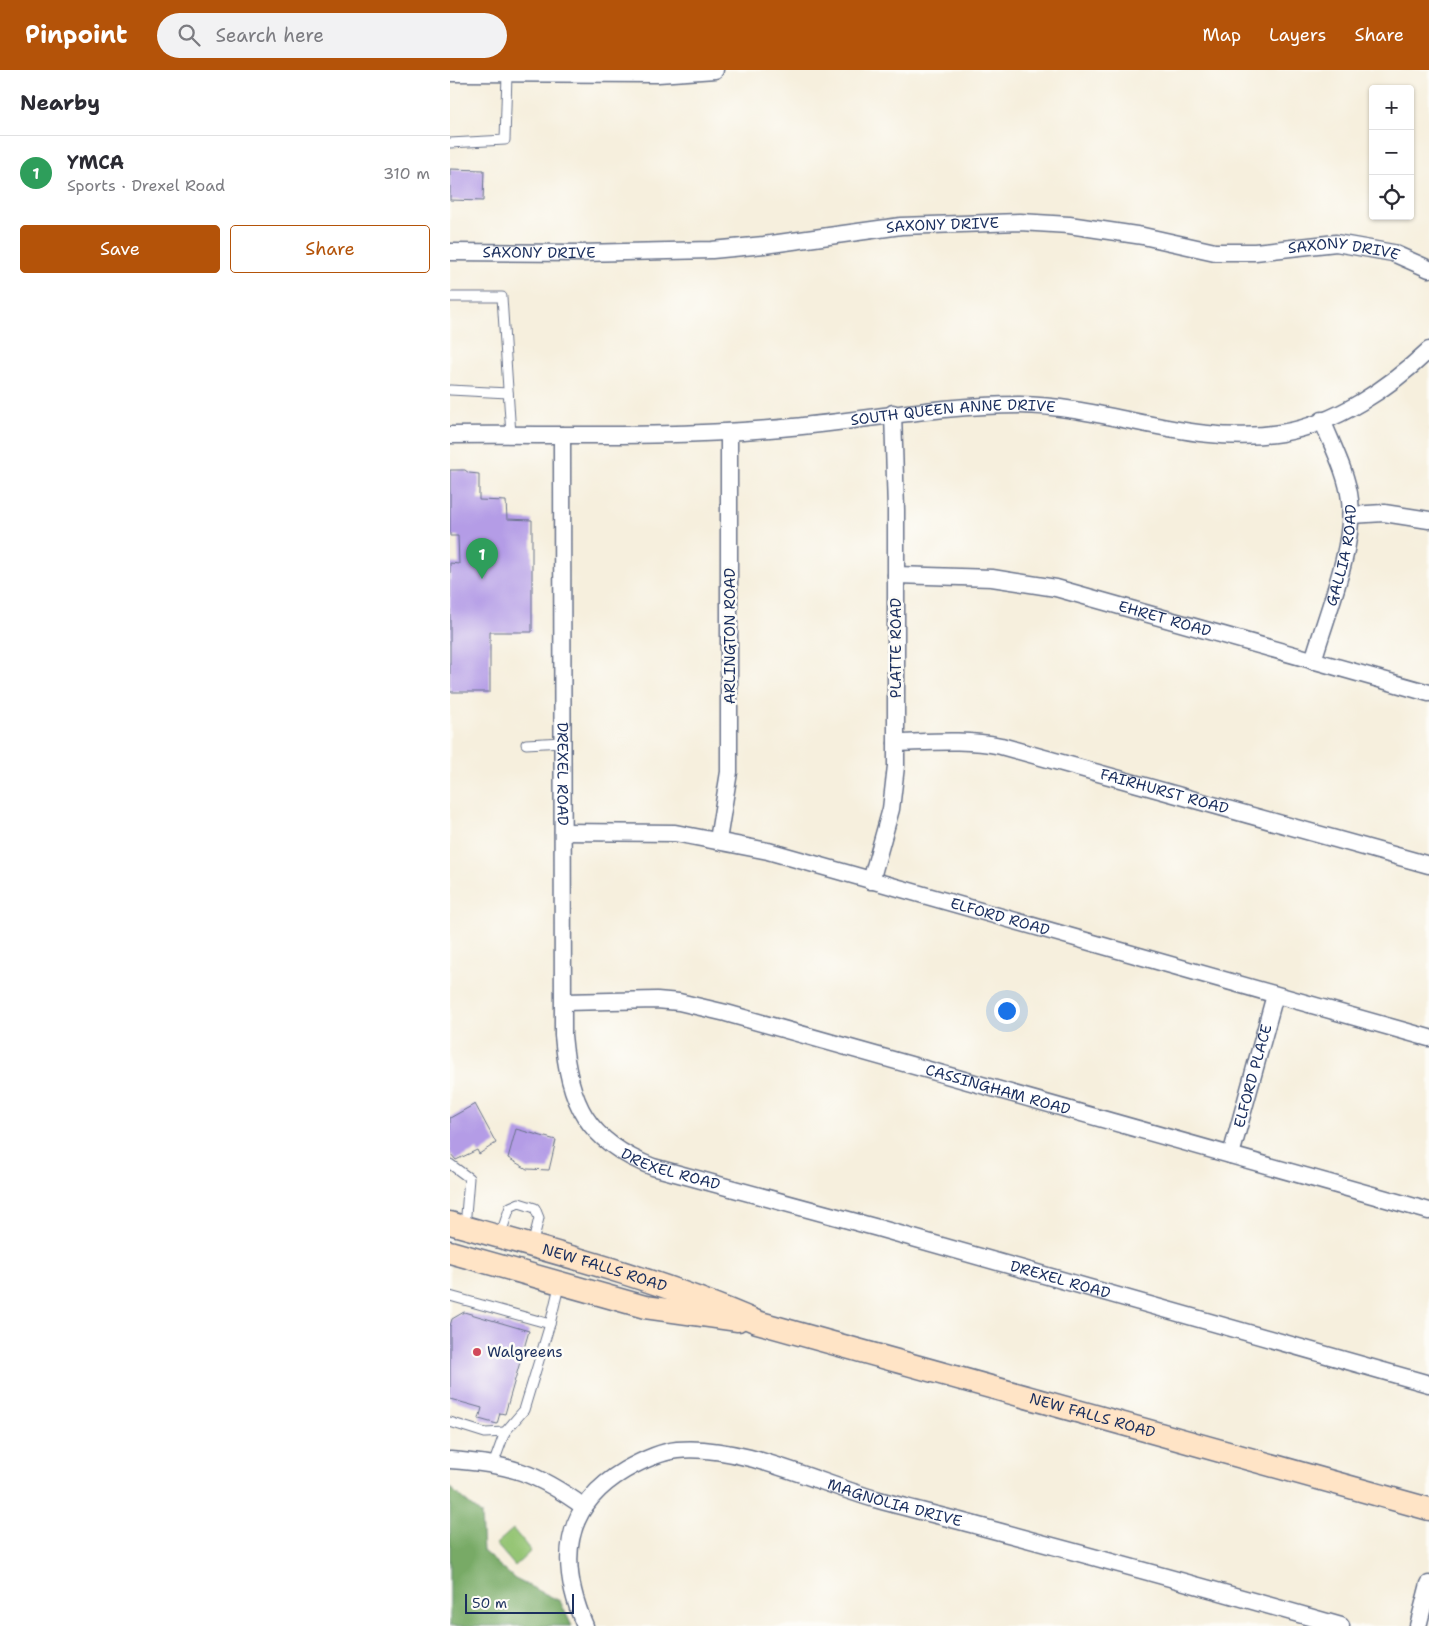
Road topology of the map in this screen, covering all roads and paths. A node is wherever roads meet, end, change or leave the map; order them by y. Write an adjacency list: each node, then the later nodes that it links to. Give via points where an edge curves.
1 (714, 70): 4 (street, via 658,74)
2 (490, 72): 3 (street); 4 (street)
3 (450, 73)
4 (507, 74): 5 (lane, via 505,140)
5 (450, 143)
6 (450, 252): 7 (street, SAXONY DRIVE, via 581,254 703,250 901,226 1020,222 1106,230 1215,252 1255,252 1336,243 1393,253)
7 (1429, 269)
8 (450, 297): 11 (lane, via 502,297)
9 (1429, 350): 13 (street, SOUTH QUEEN ANNE DRIVE, via 1375,393)
10 (450, 390): 11 (lane)
11 (508, 393): 16 (lane)
12 (893, 413): 13 (street, SOUTH QUEEN ANNE DRIVE, via 976,406 1036,406 1224,436 1283,432); 14 (street, SOUTH QUEEN ANNE DRIVE); 20 (street, PLATTE ROAD)
13 (1322, 420): 18 (street, GALLIA ROAD, via 1348,488)
14 (729, 432): 17 (street, SOUTH QUEEN ANNE DRIVE); 27 (street, ARLINGTON ROAD, via 729,772)
15 (450, 435): 16 (street, SOUTH QUEEN ANNE DRIVE)
16 (511, 435): 17 (street, SOUTH QUEEN ANNE DRIVE)
17 (562, 436): 23 (street, DREXEL ROAD)
18 (1351, 515): 19 (street, via 1384,513); 21 (street, GALLIA ROAD, via 1345,554)
19 (1429, 520)
20 (896, 575): 21 (street, EHRET ROAD, via 992,578 1056,588); 24 (street, PLATTE ROAD)
21 (1312, 661): 22 (street, EHRET ROAD)
22 (1429, 693)
23 (563, 742): 25 (lane); 26 (street, DREXEL ROAD)
24 (896, 743): 28 (street, FAIRHURST ROAD, via 962,741 1001,746); 29 (street, PLATTE ROAD, via 891,810)
25 (526, 744)
26 (563, 832): 27 (street, ELFORD ROAD, via 675,833); 31 (street, DREXEL ROAD)
27 (718, 840): 29 (street, ELFORD ROAD)
28 (1429, 866)
29 (871, 881): 30 (street, ELFORD ROAD)
30 (1275, 995): 32 (street, ELFORD ROAD); 33 (street, ELFORD PLACE)
31 (564, 1002): 33 (street, CASSINGHAM ROAD, via 679,1002); 44 (street, DREXEL ROAD, via 565,1053 577,1101 593,1128 609,1145 626,1156 653,1167)
32 (1429, 1038)
33 (1231, 1156): 35 (street, CASSINGHAM ROAD)
34 (450, 1164): 36 (lane, via 469,1178)
35 (1429, 1211)
36 (458, 1225): 37 (main road, NEW FALLS ROAD)
37 (500, 1237): 38 (main road, NEW FALLS ROAD); 38 (lane, via 510,1207 519,1203 535,1208 539,1218)
38 (532, 1246): 42 (main road, NEW FALLS ROAD, via 706,1300)
39 (450, 1252): 40 (main road, NEW FALLS ROAD)
40 (560, 1282): 42 (main road, NEW FALLS ROAD, via 644,1307); 43 (lane)
41 (450, 1296): 43 (lane)
42 (757, 1322): 50 (main road, NEW FALLS ROAD)
43 (550, 1324): 46 (lane, via 524,1410)
44 (1429, 1384)
45 (450, 1422): 46 (lane, via 485,1433)
46 (505, 1432): 48 (lane)
47 (450, 1460): 48 (street)
48 (493, 1465): 49 (street, via 536,1476)
49 (584, 1507): 52 (street, MAGNOLIA DRIVE, via 599,1488 637,1463 664,1452 697,1449 786,1469 873,1498); 53 (street, MAGNOLIA DRIVE, via 574,1526 568,1563 569,1580)
50 (1429, 1509)
51 (1429, 1584): 54 (street)
52 (1333, 1625)
53 (585, 1626)
54 (1418, 1626)

